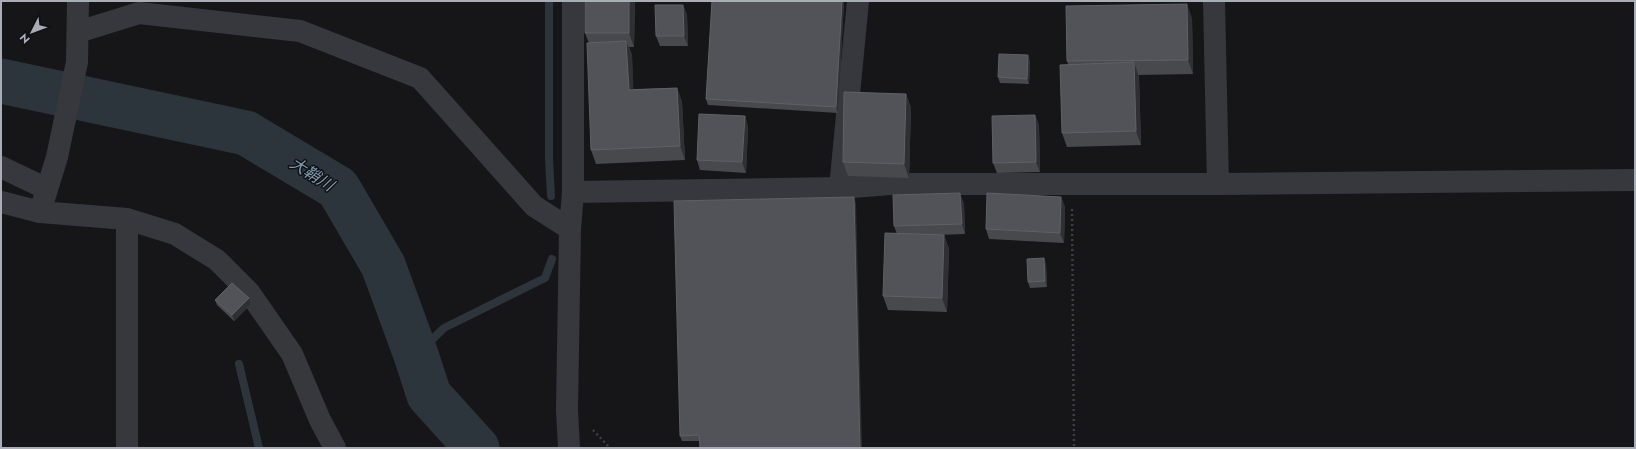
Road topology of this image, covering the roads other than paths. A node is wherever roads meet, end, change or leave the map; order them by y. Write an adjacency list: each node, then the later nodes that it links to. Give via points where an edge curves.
1 (78, 1): 5 (street)
2 (573, 1): 11 (street)
3 (858, 1): 9 (street)
4 (1214, 1): 8 (street)
5 (78, 32): 10 (street, via 77,62 57,157); 15 (street, via 139,13 300,31 420,78 534,206)
6 (1, 167): 10 (street)
7 (1635, 180): 8 (street)
8 (1218, 184): 9 (street, via 890,184)
9 (840, 188): 11 (street)
10 (47, 189): 13 (street)
11 (573, 192): 15 (street)
12 (1, 202): 13 (street)
13 (40, 212): 14 (street)
14 (127, 219): 16 (street); 17 (street, via 175,234 217,260 249,292 292,354)
15 (570, 229): 18 (street, via 567,410)
16 (128, 448)
17 (335, 448)
18 (569, 448)

